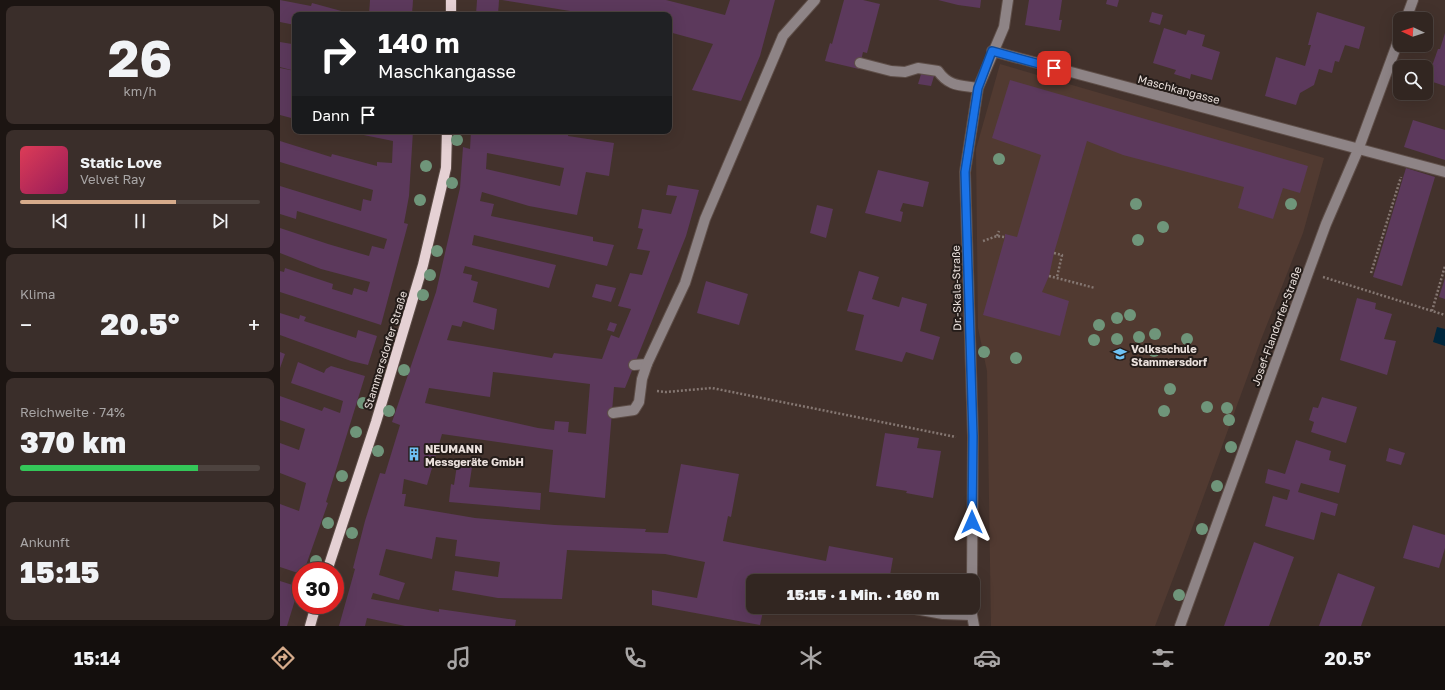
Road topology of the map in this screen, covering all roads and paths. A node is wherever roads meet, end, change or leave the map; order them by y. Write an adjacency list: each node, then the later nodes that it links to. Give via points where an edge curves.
1 (451, 0): 5 (main road)
2 (815, 0): 28 (street, via 783,36 705,219 685,283)
3 (1008, 0): 7 (street, Dr.-Skala-Straße, via 1004,27)
4 (1413, 0): 6 (street)
5 (451, 12)
6 (1409, 12)
7 (992, 51): 10 (street, Dr.-Skala-Straße); 12 (street, Maschkangasse)
8 (1394, 52): 12 (street, Josef-Flandorfer-Straße)
9 (860, 63): 10 (street, via 891,71 929,69 938,71 944,79 953,84)
10 (978, 88): 18 (street, Dr.-Skala-Straße, via 965,172)
11 (447, 134): 33 (main road, Stammersdorfer Straße, via 446,168 423,265 376,422)
12 (1358, 150): 13 (street, Maschkangasse); 21 (street, Josef-Flandorfer-Straße)
13 (1406, 160): 14 (street, Maschkangasse); 22 (path)
14 (1445, 172)
15 (999, 231): 16 (path)
16 (997, 236): 17 (path); 18 (path)
17 (1005, 237)
18 (967, 244): 32 (street, Dr.-Skala-Straße)
19 (1054, 253): 24 (path, via 1062,255)
20 (1445, 266): 26 (path)
21 (1308, 273): 26 (path); 39 (street, Josef-Flandorfer-Straße)
22 (1371, 274)
23 (1049, 276): 24 (path)
24 (1057, 277): 25 (path)
25 (1095, 288)
26 (1432, 311): 27 (path)
27 (1445, 315)
28 (647, 364): 29 (street); 30 (street)
29 (634, 365)
30 (640, 389): 31 (street, via 639,402 634,410); 32 (path, via 666,392 712,388 953,438)
31 (613, 413)
32 (973, 436): 34 (street, Dr.-Skala-Straße)
33 (330, 562)
34 (972, 574)
35 (314, 614): 37 (main road)
36 (972, 614): 38 (street)
37 (311, 624)
38 (974, 626)
39 (1180, 626)

